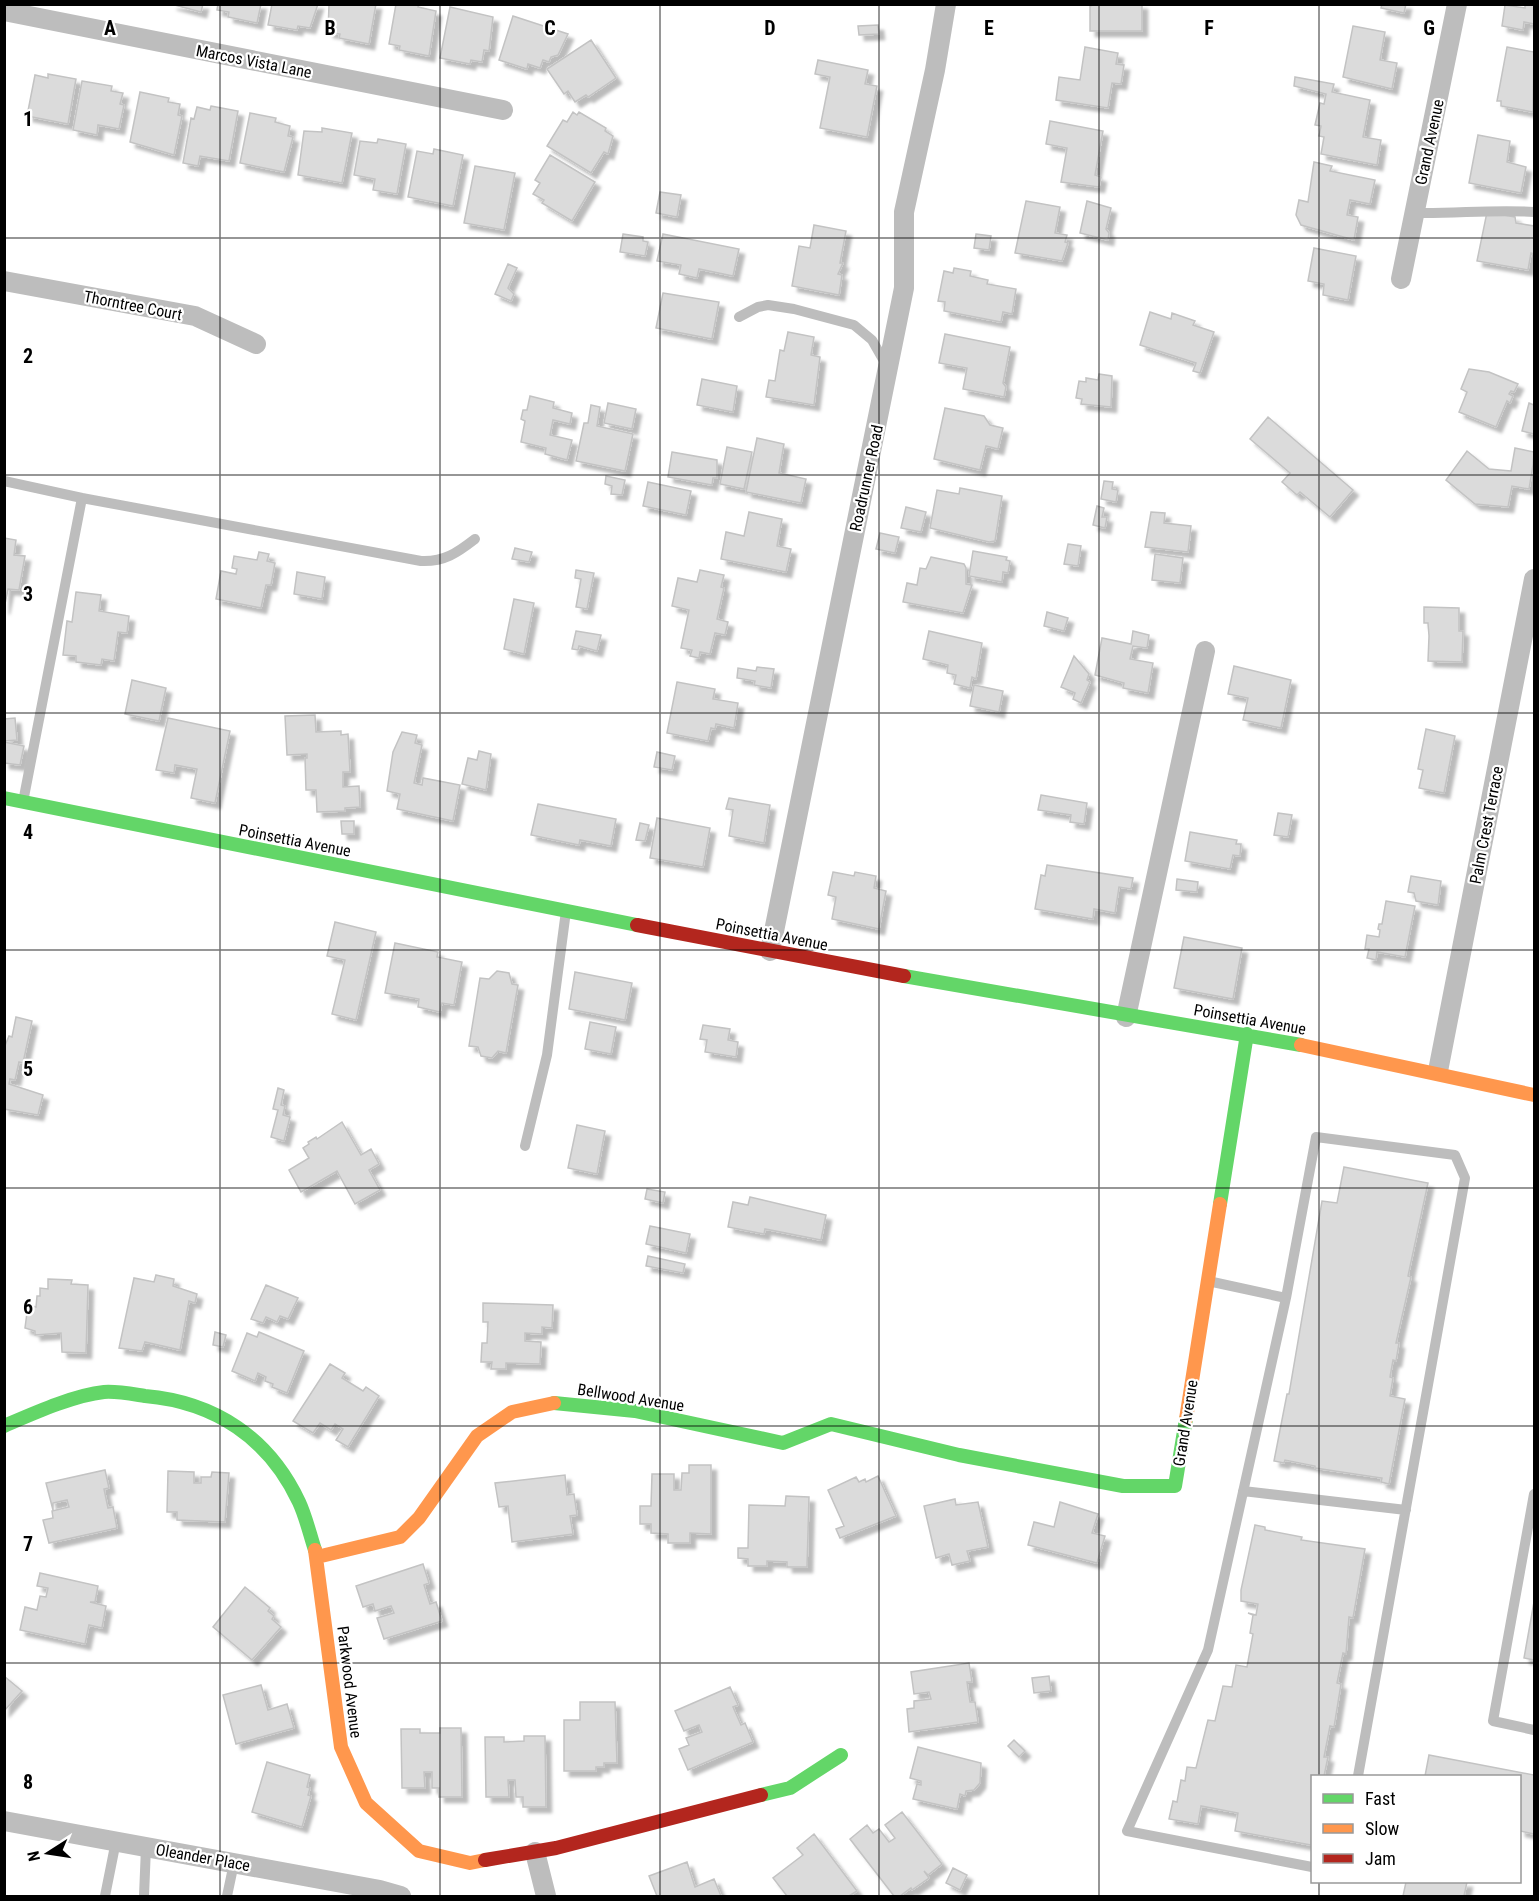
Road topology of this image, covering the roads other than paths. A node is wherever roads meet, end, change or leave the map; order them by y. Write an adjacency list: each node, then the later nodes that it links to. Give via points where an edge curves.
1 (946, 4): 11 (street, Roadrunner Road, via 904,212 904,288)
2 (1457, 4): 6 (street, Grand Avenue)
3 (4, 11): 4 (street, Marcos Vista Lane)
4 (503, 110)
5 (1534, 212): 6 (lane, via 1492,209)
6 (1415, 213): 7 (street, Grand Avenue)
7 (1401, 279)
8 (4, 280): 10 (street, Thorntree Court, via 195,316)
9 (739, 316): 11 (lane, via 768,305 845,321 867,334)
10 (256, 344)
11 (888, 369): 20 (street, Roadrunner Road)
12 (4, 481): 13 (lane)
13 (82, 498): 14 (lane, via 421,561 436,562 450,557); 18 (lane)
14 (475, 539)
15 (1534, 579): 23 (street, Palm Crest Terrace)
16 (1205, 651): 21 (street)
17 (4, 798): 18 (street, Poinsettia Avenue)
18 (23, 802): 19 (street, Poinsettia Avenue)
19 (567, 911): 20 (street, Poinsettia Avenue); 25 (lane, via 548,1055)
20 (770, 951): 21 (street, Poinsettia Avenue)
21 (1126, 1017): 22 (street, Poinsettia Avenue)
22 (1247, 1034): 23 (street, Poinsettia Avenue); 26 (street, Grand Avenue)
23 (1438, 1071): 24 (street, Poinsettia Avenue)
24 (1534, 1095)
25 (525, 1146)
26 (1207, 1281): 27 (lane); 29 (street, Grand Avenue, via 1175,1486 1123,1486 958,1455 831,1424)
27 (1286, 1298): 30 (lane); 32 (lane, via 1316,1137 1455,1155 1465,1178)
28 (4, 1426): 33 (street, Parkwood Avenue, via 104,1392 162,1397 213,1411 247,1433 279,1468 299,1503)
29 (783, 1443): 33 (street, Bellwood Avenue, via 635,1411 561,1402 512,1412 477,1436 419,1518 400,1537)
30 (1243, 1491): 32 (lane); 42 (lane, via 1208,1650 1127,1831)
31 (1534, 1494): 34 (lane, via 1493,1722)
32 (1406, 1510): 36 (lane)
33 (317, 1557): 40 (street, Parkwood Avenue, via 341,1747 366,1803 419,1851 470,1863)
34 (1534, 1730)
35 (841, 1755): 40 (street, Parkwood Avenue, via 790,1788)
36 (1358, 1775)
37 (4, 1821): 38 (street, Oleander Place)
38 (116, 1841): 39 (street, Oleander Place); 44 (lane)
39 (146, 1847): 41 (street, Oleander Place); 45 (lane)
40 (535, 1852): 48 (street)
41 (234, 1863): 43 (street, Oleander Place); 46 (lane)
42 (1311, 1867)
43 (350, 1890): 47 (street, Oleander Place)
44 (105, 1896)
45 (144, 1896)
46 (227, 1896)
47 (400, 1896)
48 (546, 1896)

